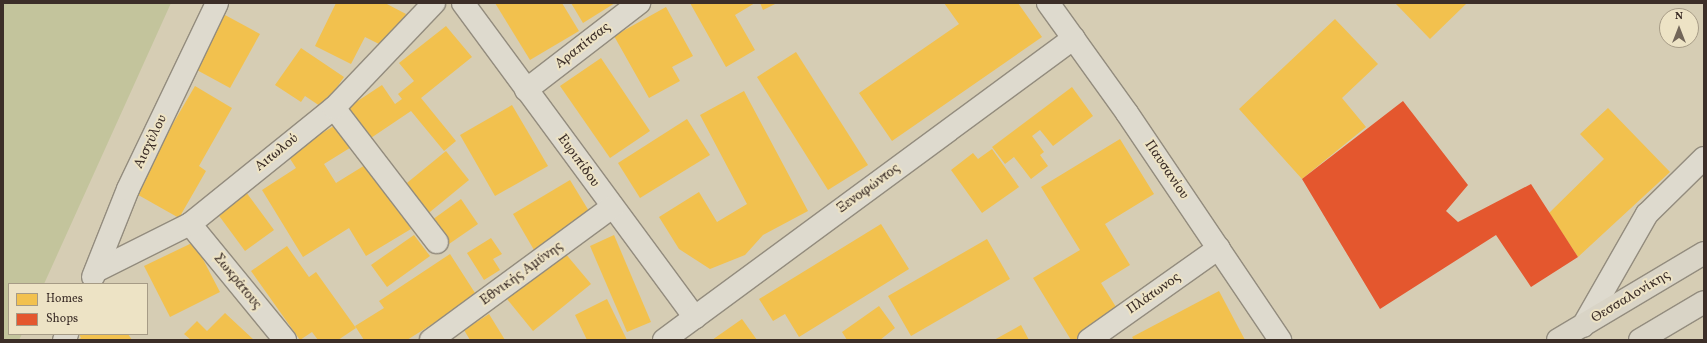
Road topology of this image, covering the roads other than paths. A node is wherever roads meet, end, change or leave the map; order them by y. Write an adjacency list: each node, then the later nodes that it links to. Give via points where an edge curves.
1 (217, 3): 15 (street, Αισχύλου, via 128,189)
2 (434, 3): 8 (street, Αιτωλού)
3 (463, 3): 7 (street, Ευριπίδου)
4 (639, 3): 7 (street, Αραπίτσας)
5 (1048, 3): 6 (street, Παυσανίου)
6 (1074, 38): 13 (street, Παυσανίου); 17 (street, Ξενοφώντος)
7 (526, 90): 10 (street, Ευριπίδου)
8 (334, 108): 11 (street, Αιτωλού); 12 (street)
9 (1704, 158): 18 (street, via 1647,214)
10 (612, 207): 17 (street, Ευριπίδου); 20 (street, Εθνικής Αμύνης)
11 (190, 224): 15 (street, Αιτωλού); 19 (street, Σωκράτους)
12 (437, 242)
13 (1219, 248): 22 (street, Πλάτωνος); 23 (street, Παυσανίου)
14 (1704, 253): 18 (main road, Θεσσαλονίκης)
15 (93, 278)
16 (1704, 302): 25 (main road)
17 (695, 318): 21 (street, Ξενοφώντος)
18 (1583, 326): 24 (main road, Θεσσαλονίκης)
19 (284, 340)
20 (431, 340)
21 (664, 340)
22 (1089, 340)
23 (1280, 340)
24 (1558, 340)
25 (1640, 340)

